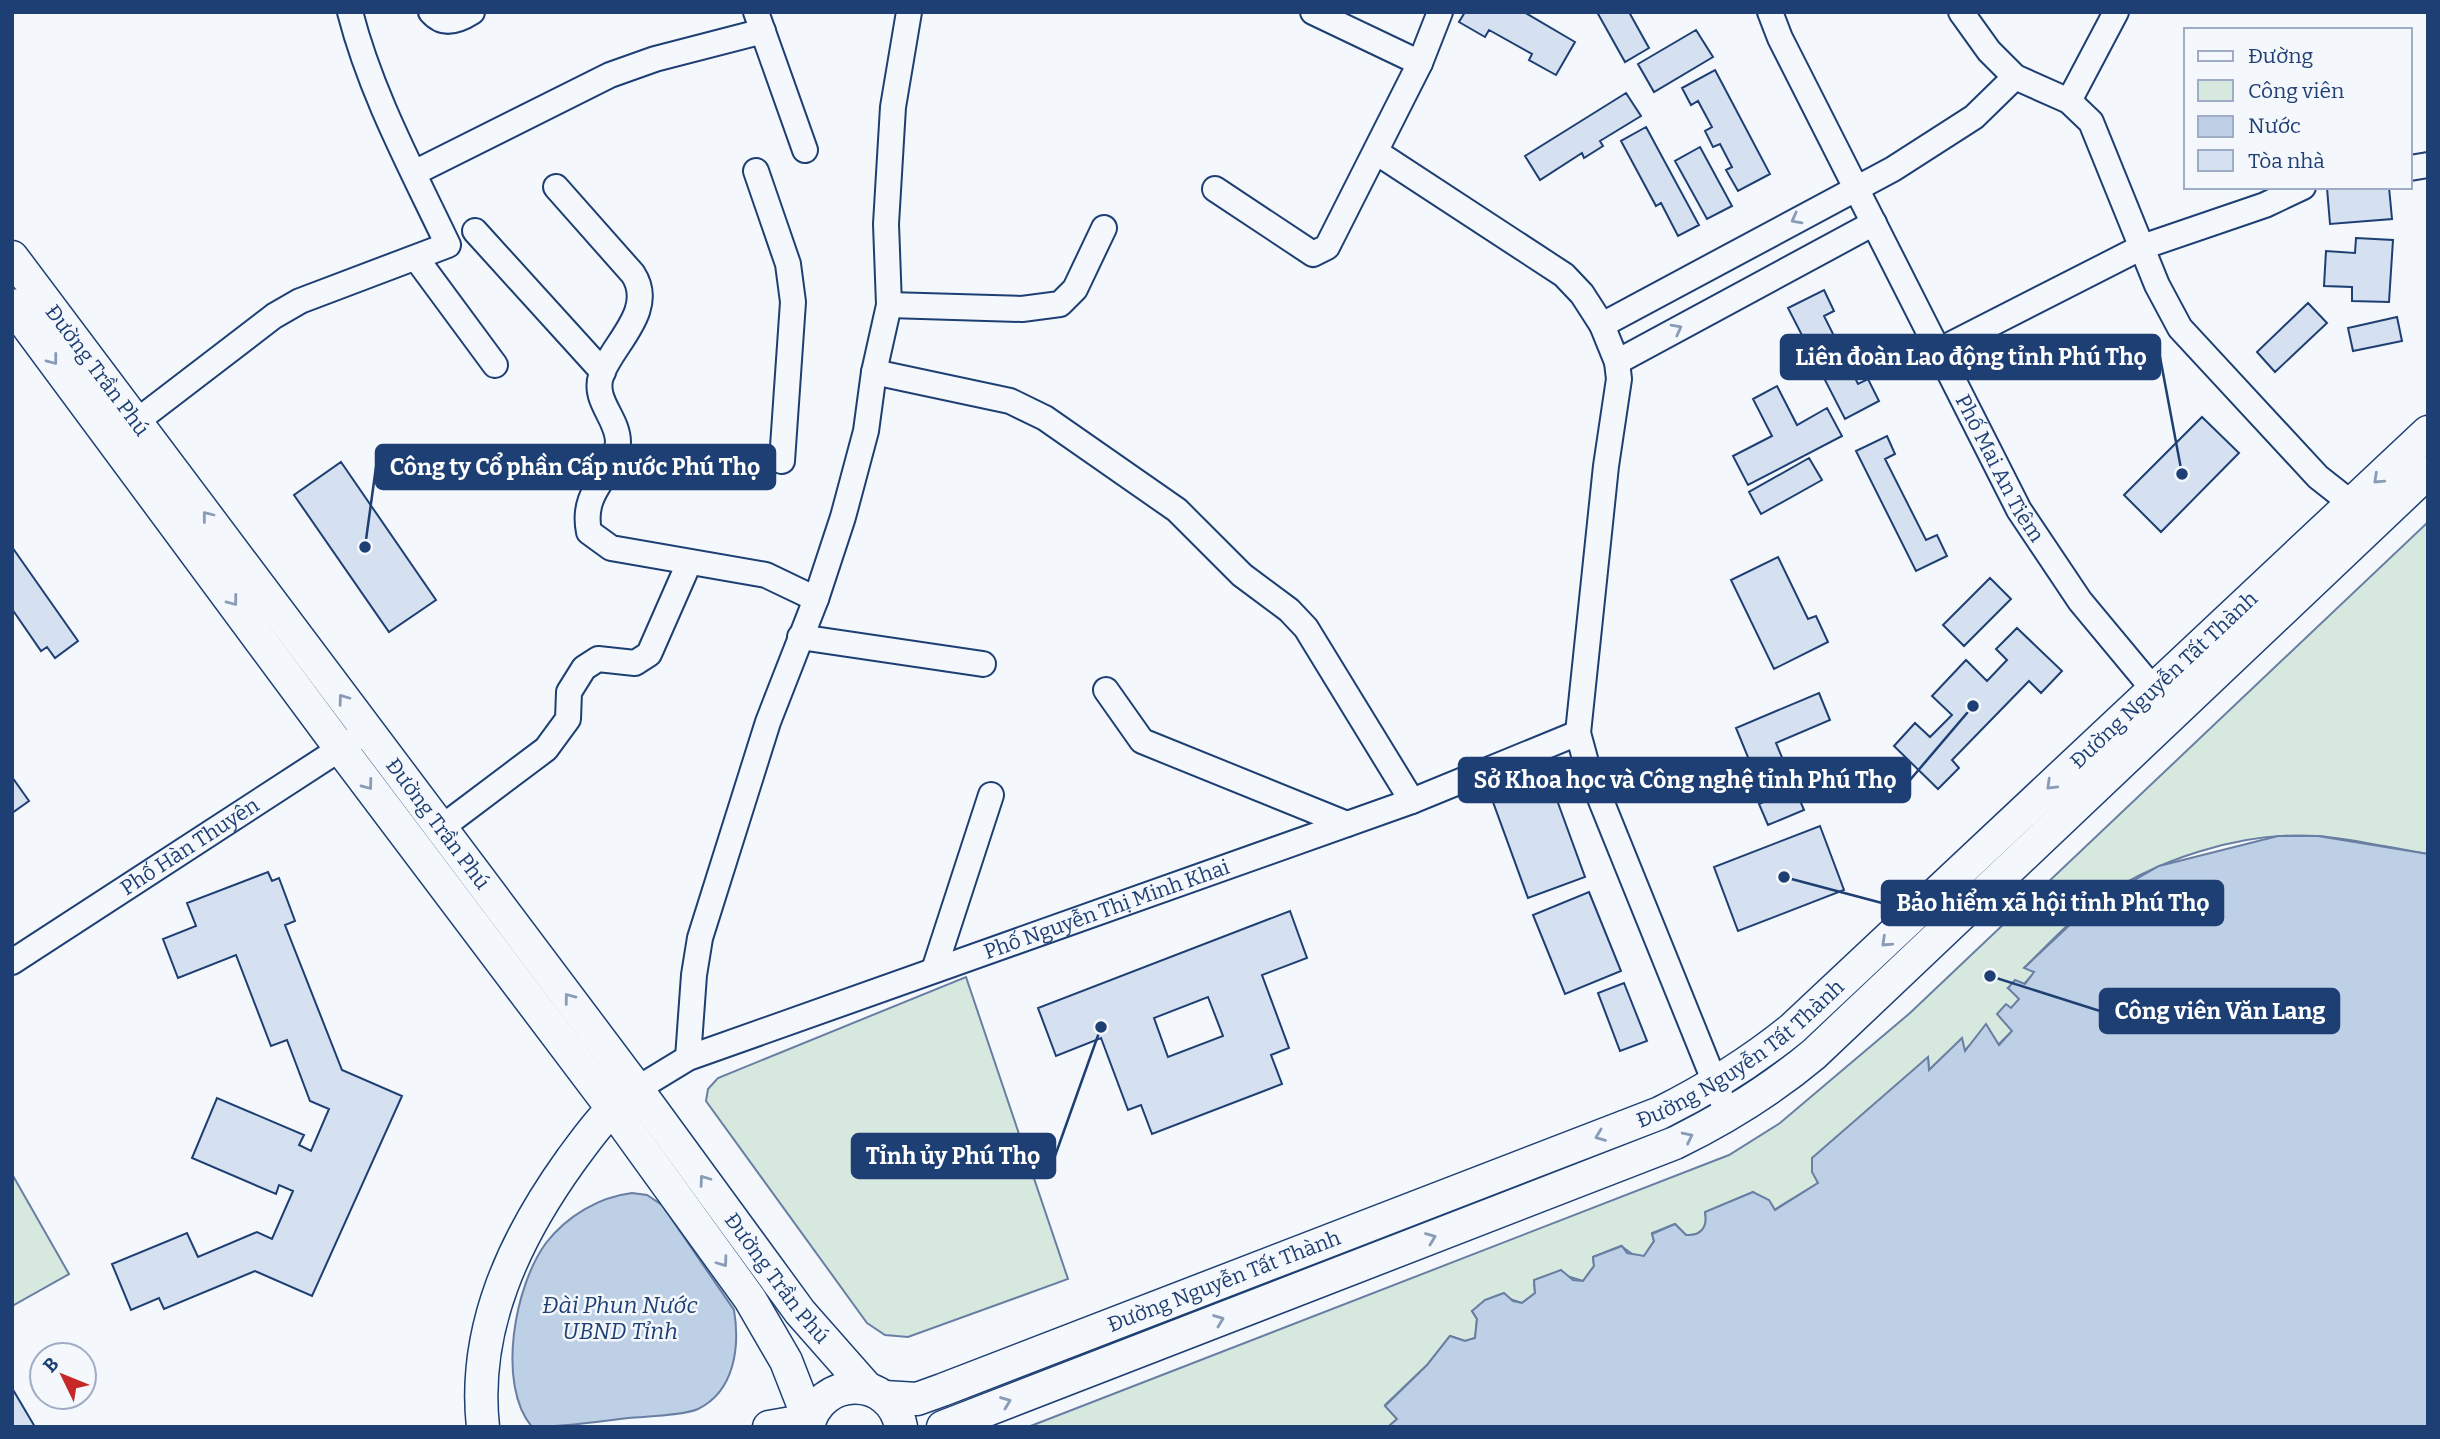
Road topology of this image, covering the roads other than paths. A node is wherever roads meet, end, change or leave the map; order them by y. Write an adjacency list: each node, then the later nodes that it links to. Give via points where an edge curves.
1 (350, 12): 17 (street, via 380,103)
2 (431, 12): 3 (street, via 453,22)
3 (472, 12)
4 (909, 12): 28 (street, via 893,107 886,224)
5 (1313, 12): 11 (street)
6 (1440, 12): 11 (street)
7 (1770, 12): 19 (street, Phố Mai An Tiêm)
8 (1961, 12): 12 (street)
9 (2116, 12): 13 (street)
10 (759, 21): 14 (street); 17 (street, via 610,75)
11 (1420, 63): 15 (street)
12 (2015, 77): 13 (street); 19 (street, via 1974,117 1893,170)
13 (2069, 101): 25 (street, via 2091,122)
14 (805, 150)
15 (1376, 152): 20 (street, via 1327,247 1313,254); 30 (street, via 1564,275)
16 (756, 171): 38 (street, via 788,264 793,302)
17 (414, 173): 27 (street, via 448,245)
18 (556, 187): 34 (street, via 639,284 641,295 630,328)
19 (1856, 187): 22 (street, Phố Mai An Tiêm); 30 (street, one-way to 30)
20 (1215, 189)
21 (2300, 189): 25 (street)
22 (1874, 223): 31 (street, Phố Mai An Tiêm); 32 (street, one-way to 22)
23 (1104, 228): 28 (street, via 1075,289 1060,304 1022,309)
24 (475, 231): 34 (street)
25 (2142, 247): 31 (street); 40 (street, via 2180,328 2318,477)
26 (12, 257): 36 (main road, Đường Trần Phú)
27 (416, 258): 33 (street); 36 (street, via 300,301 274,316)
28 (889, 304): 35 (street)
29 (12, 305): 36 (main road, Đường Trần Phú, one-way to 36)
30 (1602, 325): 32 (street)
31 (1940, 350): 45 (street, Phố Mai An Tiêm, via 2019,510 2080,601)
32 (1617, 362): 49 (street, via 1619,396 1606,466)
33 (495, 365)
34 (603, 372): 41 (street, via 598,387 618,443 589,499 589,532 611,548)
35 (874, 372): 42 (street, via 866,430); 52 (street, via 1010,401 1088,446 1177,510 1242,575 1306,628)
36 (123, 432): 48 (main road, Đường Trần Phú, one-way to 36, via 263,589); 50 (main road, Đường Trần Phú, one-way to 50)
37 (2428, 432): 40 (main road, Đường Nguyễn Tất Thành, one-way to 40)
38 (782, 461)
39 (2428, 472): 47 (main road, Đường Nguyễn Tất Thành)
40 (2351, 503): 45 (main road, Đường Nguyễn Tất Thành)
41 (689, 563): 42 (street, via 766,575); 54 (street, via 649,654 635,663 598,659 584,668 569,692 568,719 546,749)
42 (816, 599): 43 (street)
43 (800, 637): 44 (street); 57 (street, via 768,722 700,938)
44 (983, 664)
45 (2152, 689): 47 (street, Phố Mai An Tiêm); 58 (main road, Đường Nguyễn Tất Thành, one-way to 58, via 1792,1029)
46 (1106, 690): 53 (street, via 1142,741)
47 (2174, 713): 61 (main road, Đường Nguyễn Tất Thành, via 1814,1054)
48 (366, 731): 50 (street, Phố Hàn Thuyên); 54 (main road, Đường Trần Phú)
49 (1578, 733): 52 (street, Phố Nguyễn Thị Minh Khai); 58 (street)
50 (341, 749): 55 (street, Phố Hàn Thuyên); 60 (main road, Đường Trần Phú, one-way to 60)
51 (991, 795): 56 (street)
52 (1412, 801): 53 (street, Phố Nguyễn Thị Minh Khai)
53 (1347, 824): 56 (street, Phố Nguyễn Thị Minh Khai)
54 (441, 828): 59 (main road, Đường Trần Phú, one-way to 54)
55 (12, 962)
56 (934, 970): 57 (street, Phố Nguyễn Thị Minh Khai)
57 (688, 1058): 59 (street, Phố Nguyễn Thị Minh Khai)
58 (1714, 1085): 61 (street); 62 (main road, Đường Nguyễn Tất Thành, one-way to 62, via 1660,1113 942,1390 917,1399)
59 (637, 1089): 60 (main road); 62 (main road, Đường Trần Phú, one-way to 59, via 800,1312)
60 (612, 1108): 63 (main road, Đường Trần Phú, one-way to 63, via 764,1321 792,1373); 64 (main road, via 546,1196 509,1267 481,1374)
61 (1730, 1116): 67 (main road, Đường Nguyễn Tất Thành, one-way to 61, via 1675,1143)
62 (876, 1392): 63 (main road, Đường Nguyễn Tất Thành, via 849,1387 832,1392 818,1404); 66 (main road, Đường Trần Phú, via 896,1411)
63 (808, 1423): 65 (main road)
64 (483, 1427)
65 (769, 1427)
66 (901, 1427)
67 (943, 1427)

